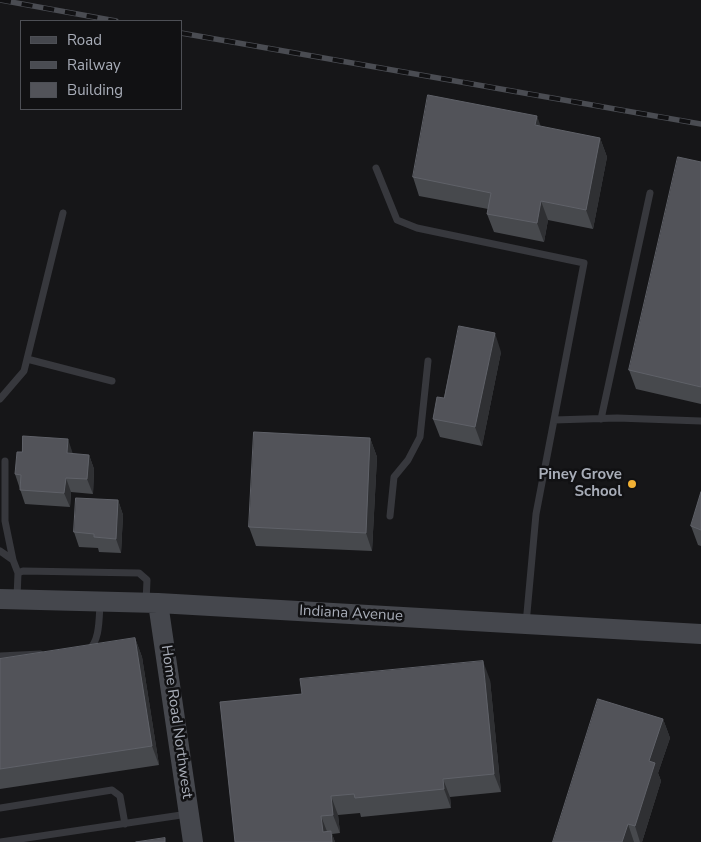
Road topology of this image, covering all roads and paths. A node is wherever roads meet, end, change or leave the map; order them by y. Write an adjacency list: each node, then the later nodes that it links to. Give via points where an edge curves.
1 (376, 168): 9 (lane, via 397,220 417,228 584,264)
2 (650, 193): 8 (lane)
3 (63, 213): 4 (lane)
4 (27, 359): 6 (lane); 7 (lane, via 24,371)
5 (428, 361): 12 (lane, via 420,437 394,477)
6 (112, 381)
7 (0, 399)
8 (601, 419): 9 (lane); 10 (lane)
9 (554, 420): 19 (lane, via 536,514)
10 (701, 421)
11 (5, 461): 14 (lane, via 5,521)
12 (390, 516)
13 (0, 551): 14 (lane)
14 (13, 560): 15 (lane)
15 (18, 573): 16 (lane); 18 (lane, via 139,573 147,580)
16 (9, 599): 17 (main road, Indiana Avenue)
17 (100, 601): 18 (main road, Indiana Avenue); 21 (lane, via 93,646)
18 (152, 602): 19 (main road, Indiana Avenue); 25 (main road, Home Road Northwest)
19 (526, 624): 20 (main road, Indiana Avenue)
20 (701, 634)
21 (79, 651)
22 (49, 653): 23 (lane)
23 (0, 656)
24 (0, 808): 26 (lane, via 112,790 120,796)
25 (189, 814): 26 (lane); 28 (main road, Home Road Northwest)
26 (125, 824): 27 (lane)
27 (0, 842)
28 (193, 842)

